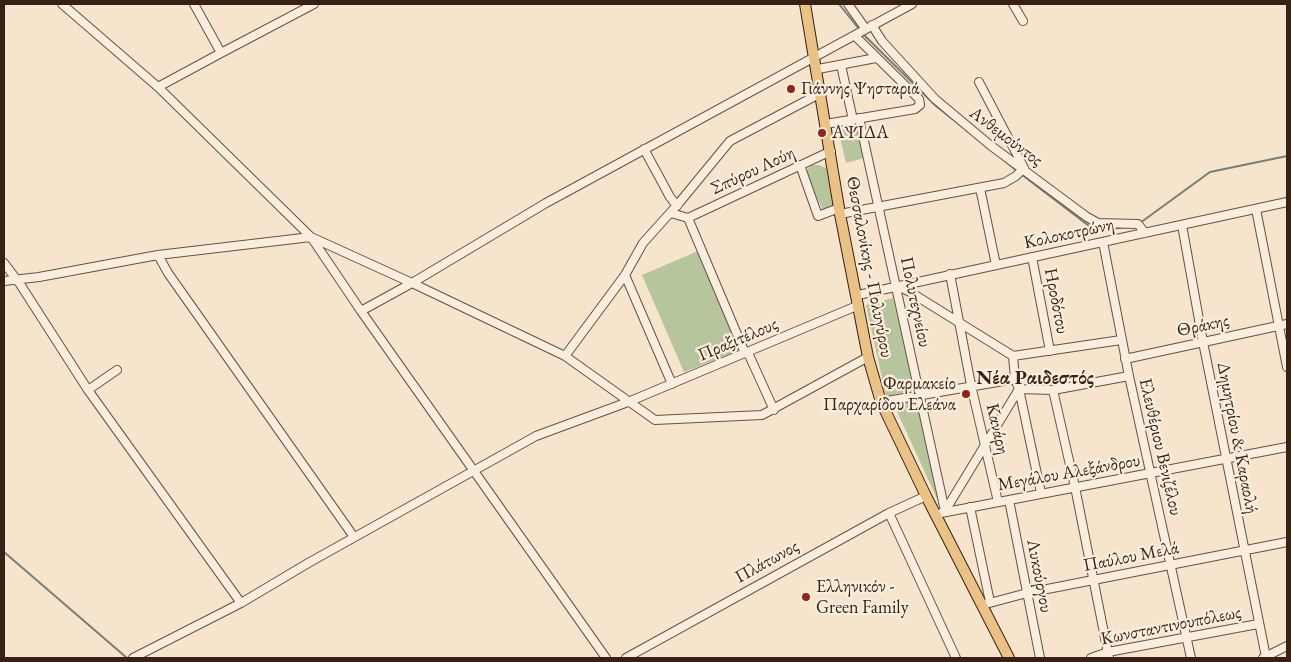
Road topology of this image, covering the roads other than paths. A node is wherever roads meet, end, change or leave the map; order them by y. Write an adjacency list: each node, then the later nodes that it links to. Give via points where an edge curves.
1 (62, 4): 17 (street)
2 (194, 4): 11 (street)
3 (314, 4): 11 (street)
4 (805, 4): 12 (main road, Θεσσαλονίκης - Πολυγύρου)
5 (848, 4): 9 (street, Ανθεμούντος)
6 (912, 4): 9 (street)
7 (1014, 4): 8 (street)
8 (1023, 21)
9 (869, 27): 10 (street); 24 (street, Ανθεμούντος, via 947,110)
10 (855, 36): 12 (street); 13 (street)
11 (221, 53): 17 (street)
12 (814, 56): 15 (main road, Θεσσαλονίκης - Πολυγύρου); 21 (street)
13 (876, 58): 14 (street); 19 (street, via 918,99 920,106)
14 (841, 64): 15 (street); 19 (street, Πολυτεχνείου)
15 (818, 69): 18 (main road, Θεσσαλονίκης - Πολυγύρου)
16 (978, 82): 24 (street)
17 (158, 87): 35 (street)
18 (821, 93): 20 (main road, Θεσσαλονίκης - Πολυγύρου); 27 (street, via 730,141)
19 (856, 119): 20 (street); 28 (street, Πολυτεχνείου)
20 (826, 124): 22 (main road, Θεσσαλονίκης - Πολυγύρου)
21 (644, 149): 27 (street); 45 (street)
22 (831, 151): 23 (street, Σπύρου Λούη); 30 (main road, Θεσσαλονίκης - Πολυγύρου)
23 (800, 165): 30 (street, via 818,216); 32 (street, Σπύρου Λούη)
24 (1024, 168): 25 (street, via 1010,180); 34 (street, Ανθεμούντος, via 1098,223 1138,224)
25 (980, 188): 28 (street); 40 (street)
26 (1287, 202): 29 (street, Κολοκοτρώνη)
27 (677, 206): 31 (street)
28 (879, 206): 30 (street); 46 (street, Πολυτεχνείου)
29 (1256, 209): 33 (street, Κολοκοτρώνη); 51 (street)
30 (840, 211): 47 (main road, Θεσσαλονίκης - Πολυγύρου)
31 (671, 213): 32 (street); 42 (street, via 643,243)
32 (688, 218): 55 (street)
33 (1182, 225): 34 (street, Κολοκοτρώνη); 53 (street, Δημητρίου & Καραολή)
34 (1145, 233): 36 (street, Κολοκοτρώνη)
35 (311, 237): 37 (street); 45 (street); 48 (street)
36 (1103, 242): 38 (street, Κολοκοτρώνη); 52 (street, Ελευθέριου Βενιζέλου)
37 (158, 255): 43 (street); 86 (street)
38 (1032, 257): 40 (street, Κολοκοτρώνη); 54 (street, Ηροδότου)
39 (4, 263): 43 (street)
40 (996, 265): 41 (street, Κολοκοτρώνη)
41 (950, 274): 46 (street, Κολοκοτρώνη); 49 (street, Κανάρη)
42 (625, 275): 56 (street); 64 (street)
43 (16, 280): 44 (street); 67 (street)
44 (4, 281)
45 (412, 282): 48 (street); 56 (street)
46 (898, 286): 47 (street, Κολοκοτρώνη); 49 (street); 69 (street, Πολυτεχνείου)
47 (859, 300): 55 (street, Πραξιτέλους); 58 (main road, Θεσσαλονίκης - Πολυγύρου)
48 (361, 311): 76 (street)
49 (960, 322): 57 (street); 65 (street, Κανάρη)
50 (1287, 324): 51 (street, Θράκης)
51 (1278, 326): 53 (street, Θράκης); 60 (street)
52 (1121, 340): 54 (street); 59 (street, Ελευθέριου Βενιζέλου)
53 (1202, 342): 59 (street, Θράκης); 75 (street, Δημητρίου & Καραολή)
54 (1050, 351): 57 (street)
55 (745, 353): 64 (street, Πραξιτέλους); 72 (street, via 749,355)
56 (565, 356): 70 (street)
57 (1013, 356): 63 (street)
58 (868, 357): 71 (main road, Θεσσαλονίκης - Πολυγύρου); 72 (street)
59 (1125, 359): 62 (street, Ελευθέριου Βενιζέλου)
60 (1287, 367)
61 (117, 370): 67 (street)
62 (1129, 376): 68 (street); 77 (street, Ελευθέριου Βενιζέλου)
63 (1014, 379): 65 (street); 66 (street)
64 (672, 384): 70 (street, Πραξιτέλους)
65 (971, 385): 69 (street); 73 (street, Κανάρη)
66 (1019, 389): 68 (street); 73 (street); 79 (street)
67 (88, 390): 92 (street)
68 (1053, 390): 78 (street)
69 (920, 395): 71 (street); 85 (street, Πολυτεχνείου)
70 (628, 402): 72 (street, via 655,420 762,415); 76 (street, Πραξιτέλους, via 536,436)
71 (881, 402): 80 (main road, Θεσσαλονίκης - Πολυγύρου)
72 (774, 410)
73 (986, 447): 82 (street, Κανάρη); 85 (street)
74 (1287, 447): 75 (street, Μεγάλου Αλεξάνδρου)
75 (1226, 458): 77 (street, Μεγάλου Αλεξάνδρου); 88 (street, Δημητρίου & Καραολή)
76 (474, 470): 86 (street, Πραξιτέλους); 99 (street)
77 (1151, 474): 78 (street, Μεγάλου Αλεξάνδρου); 89 (street, Ελευθέριου Βενιζέλου)
78 (1075, 487): 79 (street, Μεγάλου Αλεξάνδρου); 90 (street)
79 (1041, 494): 81 (street, Μεγάλου Αλεξάνδρου)
80 (926, 496): 84 (street, Πλάτωνος); 85 (main road, Θεσσαλονίκης - Πολυγύρου)
81 (1009, 500): 82 (street, Μεγάλου Αλεξάνδρου); 91 (street, Λυκούργου)
82 (998, 502): 83 (street, Μεγάλου Αλεξάνδρου)
83 (970, 507): 85 (street, Μεγάλου Αλεξάνδρου); 93 (street)
84 (888, 513): 100 (street, Πλάτωνος); 101 (street)
85 (940, 513): 93 (main road, Θεσσαλονίκης - Πολυγύρου)
86 (354, 537): 92 (street, Πραξιτέλους)
87 (1287, 542): 88 (street, Παύλου Μελά)
88 (1244, 550): 89 (street, Παύλου Μελά); 94 (street, Δημητρίου & Καραολή)
89 (1170, 565): 90 (street, Παύλου Μελά); 95 (street, Ελευθέριου Βενιζέλου)
90 (1093, 580): 91 (street, Παύλου Μελά); 97 (street)
91 (1027, 593): 93 (street, Παύλου Μελά); 103 (street, Λυκούργου)
92 (241, 603): 98 (street, Πραξιτέλους)
93 (986, 603): 102 (main road, Θεσσαλονίκης - Πολυγύρου)
94 (1258, 624): 95 (street, Κωνσταντινουπόλεως); 106 (street, Δημητρίου & Καραολή)
95 (1186, 637): 97 (street, Κωνσταντινουπόλεως); 105 (street, Ελευθέριου Βενιζέλου)
96 (1287, 646): 106 (street)
97 (1108, 655): 104 (street, Κωνσταντινουπόλεως)
98 (133, 658)
99 (606, 658)
100 (626, 658)
101 (956, 658)
102 (1009, 658)
103 (1040, 658)
104 (1091, 658)
105 (1191, 658)
106 (1264, 658)

